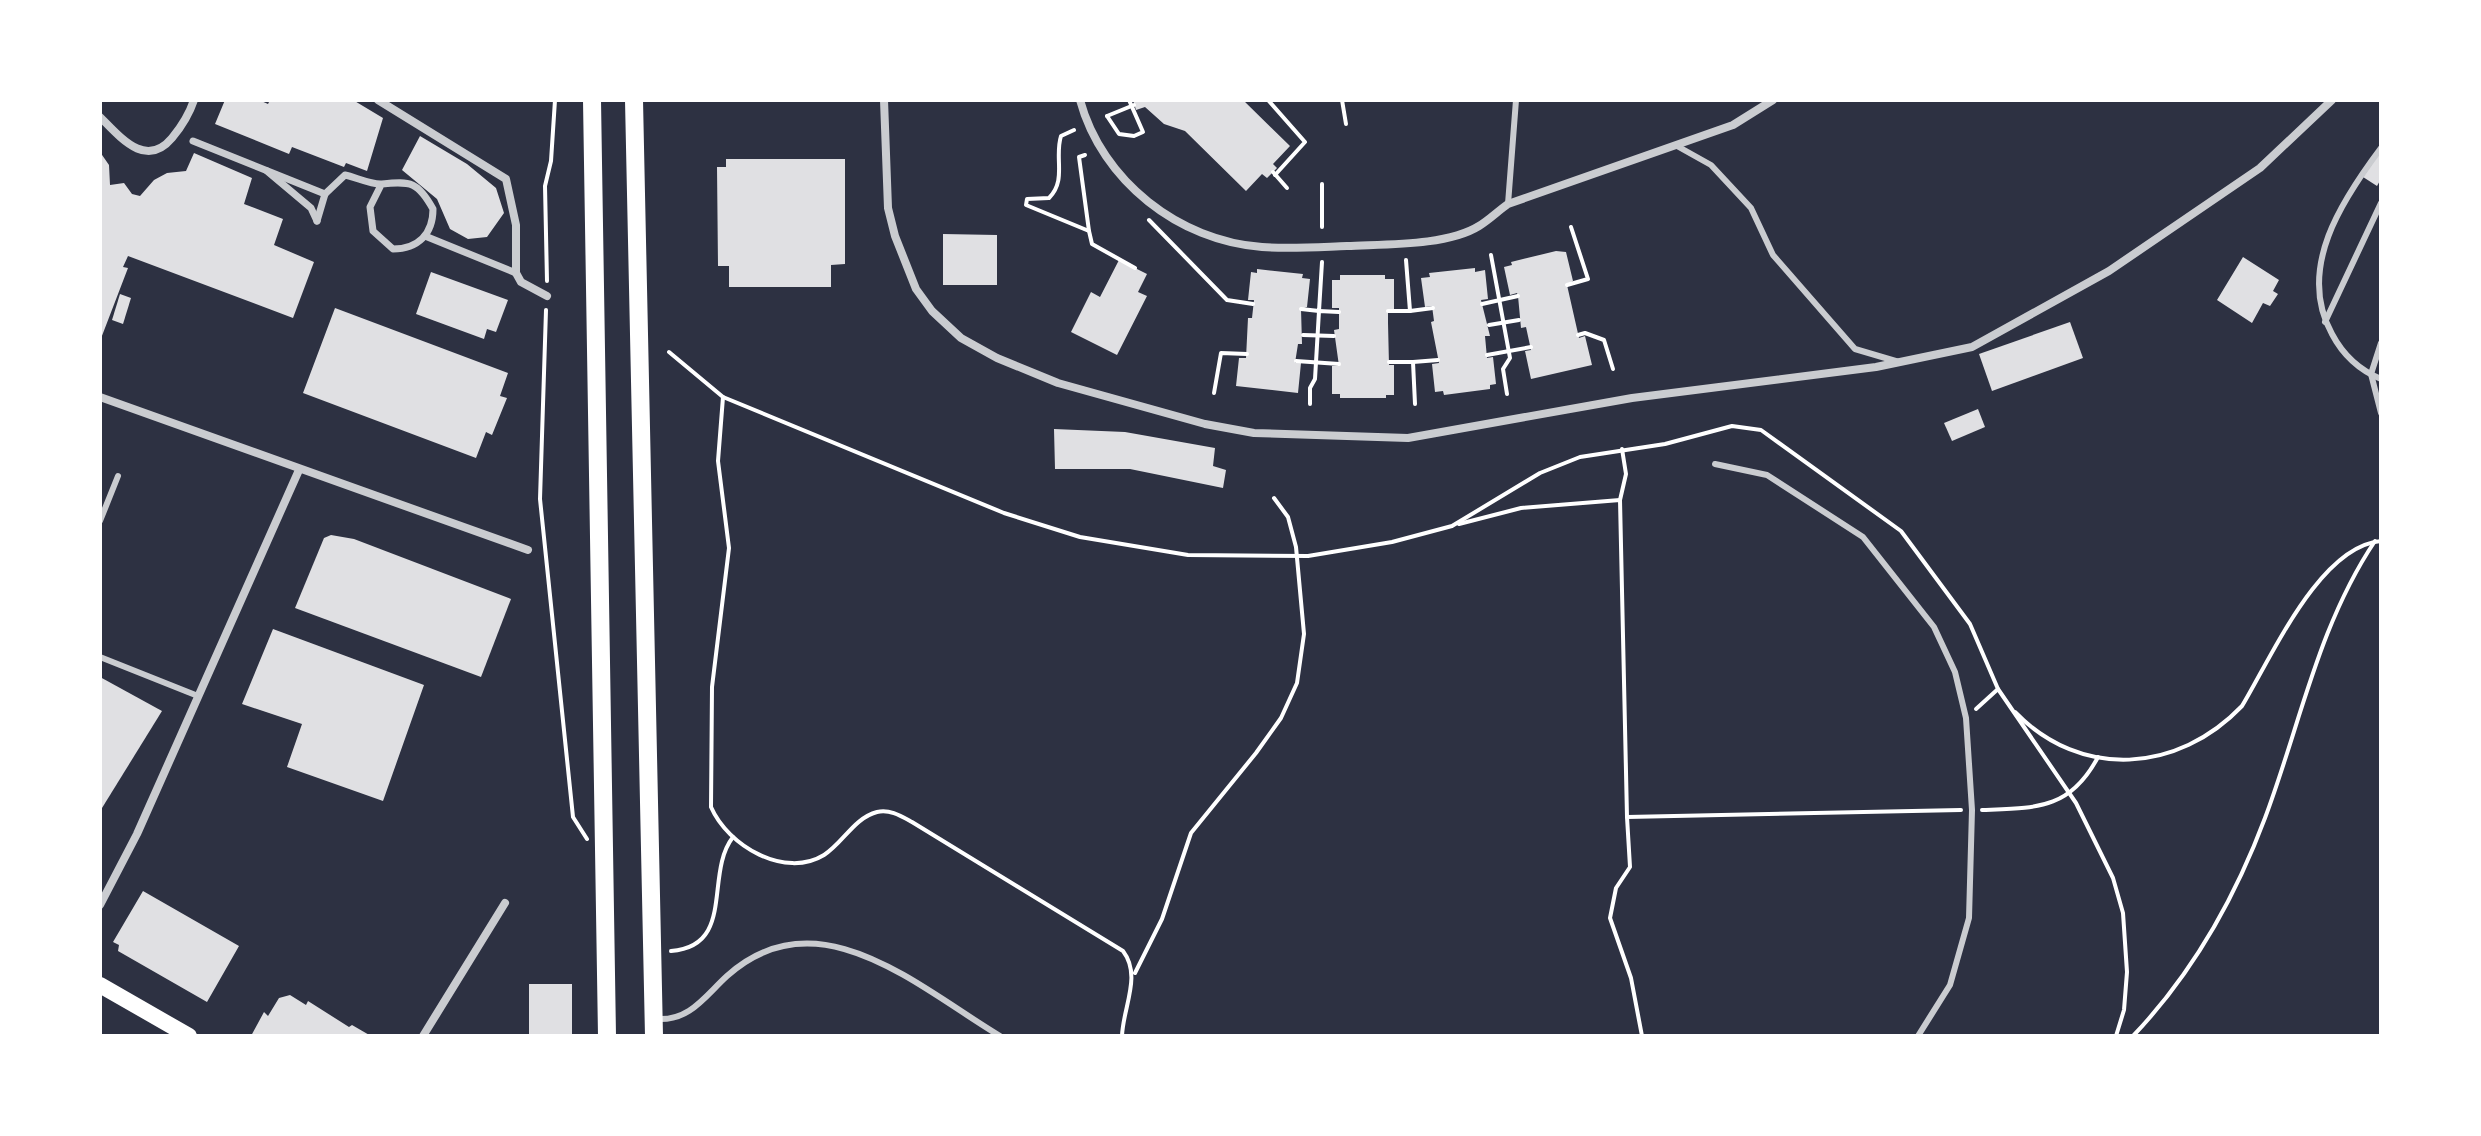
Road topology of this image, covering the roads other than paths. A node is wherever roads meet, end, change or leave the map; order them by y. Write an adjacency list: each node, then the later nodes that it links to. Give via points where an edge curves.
1 (194, 100): 10 (street, via 163,149 150,154 134,149)
2 (378, 100): 20 (street, via 506,179 516,225)
3 (592, 100): 42 (highway)
4 (634, 100): 39 (highway)
5 (884, 100): 24 (street, via 888,208 906,266 932,311 961,338 997,358 1085,393 1254,433 1408,438 1632,398)
6 (1080, 100): 18 (street, via 1087,125 1127,184 1164,215 1221,239 1261,247 1435,240 1476,228)
7 (1516, 100): 18 (lane)
8 (1773, 100): 12 (street, via 1733,125)
9 (2332, 100): 24 (street, via 2260,168 2109,271 1972,347)
10 (100, 117)
11 (193, 141): 14 (street)
12 (1677, 146): 18 (street); 24 (lane, via 1711,165 1751,208 1773,255 1855,349)
13 (2381, 148): 22 (lane, via 2332,224 2320,263 2318,292)
14 (265, 170): 16 (street); 16 (street, via 311,208 317,221)
15 (381, 185): 16 (street, via 345,175); 19 (street, via 405,182 426,196 433,221); 19 (street, via 369,220 380,241 404,249)
16 (325, 194)
17 (2381, 203): 22 (lane)
18 (1508, 204)
19 (425, 236): 20 (street)
20 (516, 273): 21 (street, via 521,282)
21 (547, 296)
22 (2325, 322): 25 (lane, via 2337,344)
23 (2381, 343): 25 (lane)
24 (1900, 362)
25 (2371, 374): 26 (lane); 28 (lane)
26 (2381, 379)
27 (100, 397): 30 (street)
28 (2381, 413)
29 (1715, 464): 44 (lane, via 1767,475 1863,537 1934,627 1955,672 1966,718 1972,810 1969,918 1950,985)
30 (299, 470): 33 (street); 35 (street)
31 (118, 476): 32 (lane)
32 (100, 521)
33 (528, 550)
34 (100, 657): 35 (lane)
35 (198, 696): 37 (street)
36 (505, 903): 41 (street)
37 (100, 905)
38 (100, 985): 40 (main road)
39 (654, 1027): 43 (lane, via 691,1012 741,963 797,942 838,945 870,956)
40 (189, 1036)
41 (423, 1036)
42 (607, 1036)
43 (1000, 1036)
44 (1918, 1036)

